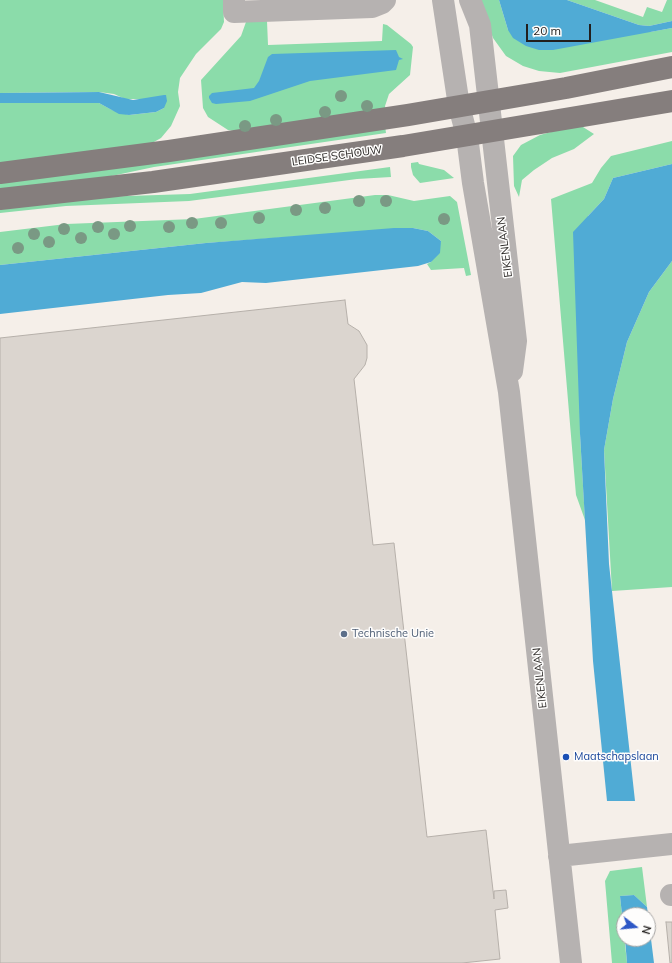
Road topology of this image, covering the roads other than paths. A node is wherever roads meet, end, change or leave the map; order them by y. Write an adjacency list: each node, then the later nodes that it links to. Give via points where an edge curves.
1 (234, 0): 2 (street, via 234,12 372,7)
2 (385, 0)
3 (443, 0): 8 (street)
4 (470, 0): 6 (street, via 480,25)
5 (672, 67): 6 (main road)
6 (489, 101): 8 (main road); 9 (street, EIKENLAAN)
7 (672, 101): 9 (main road, LEIDSE SCHOUW)
8 (459, 106): 10 (street, EIKENLAAN); 11 (main road, via 169,151)
9 (492, 132): 10 (main road, LEIDSE SCHOUW); 13 (street, EIKENLAAN, via 516,341)
10 (467, 136): 12 (main road, LEIDSE SCHOUW, via 153,182); 13 (street, EIKENLAAN, via 476,206)
11 (0, 173)
12 (0, 199)
13 (509, 392): 15 (street, EIKENLAAN)
14 (672, 844): 15 (street)
15 (559, 856): 16 (street, EIKENLAAN)
16 (571, 963)

